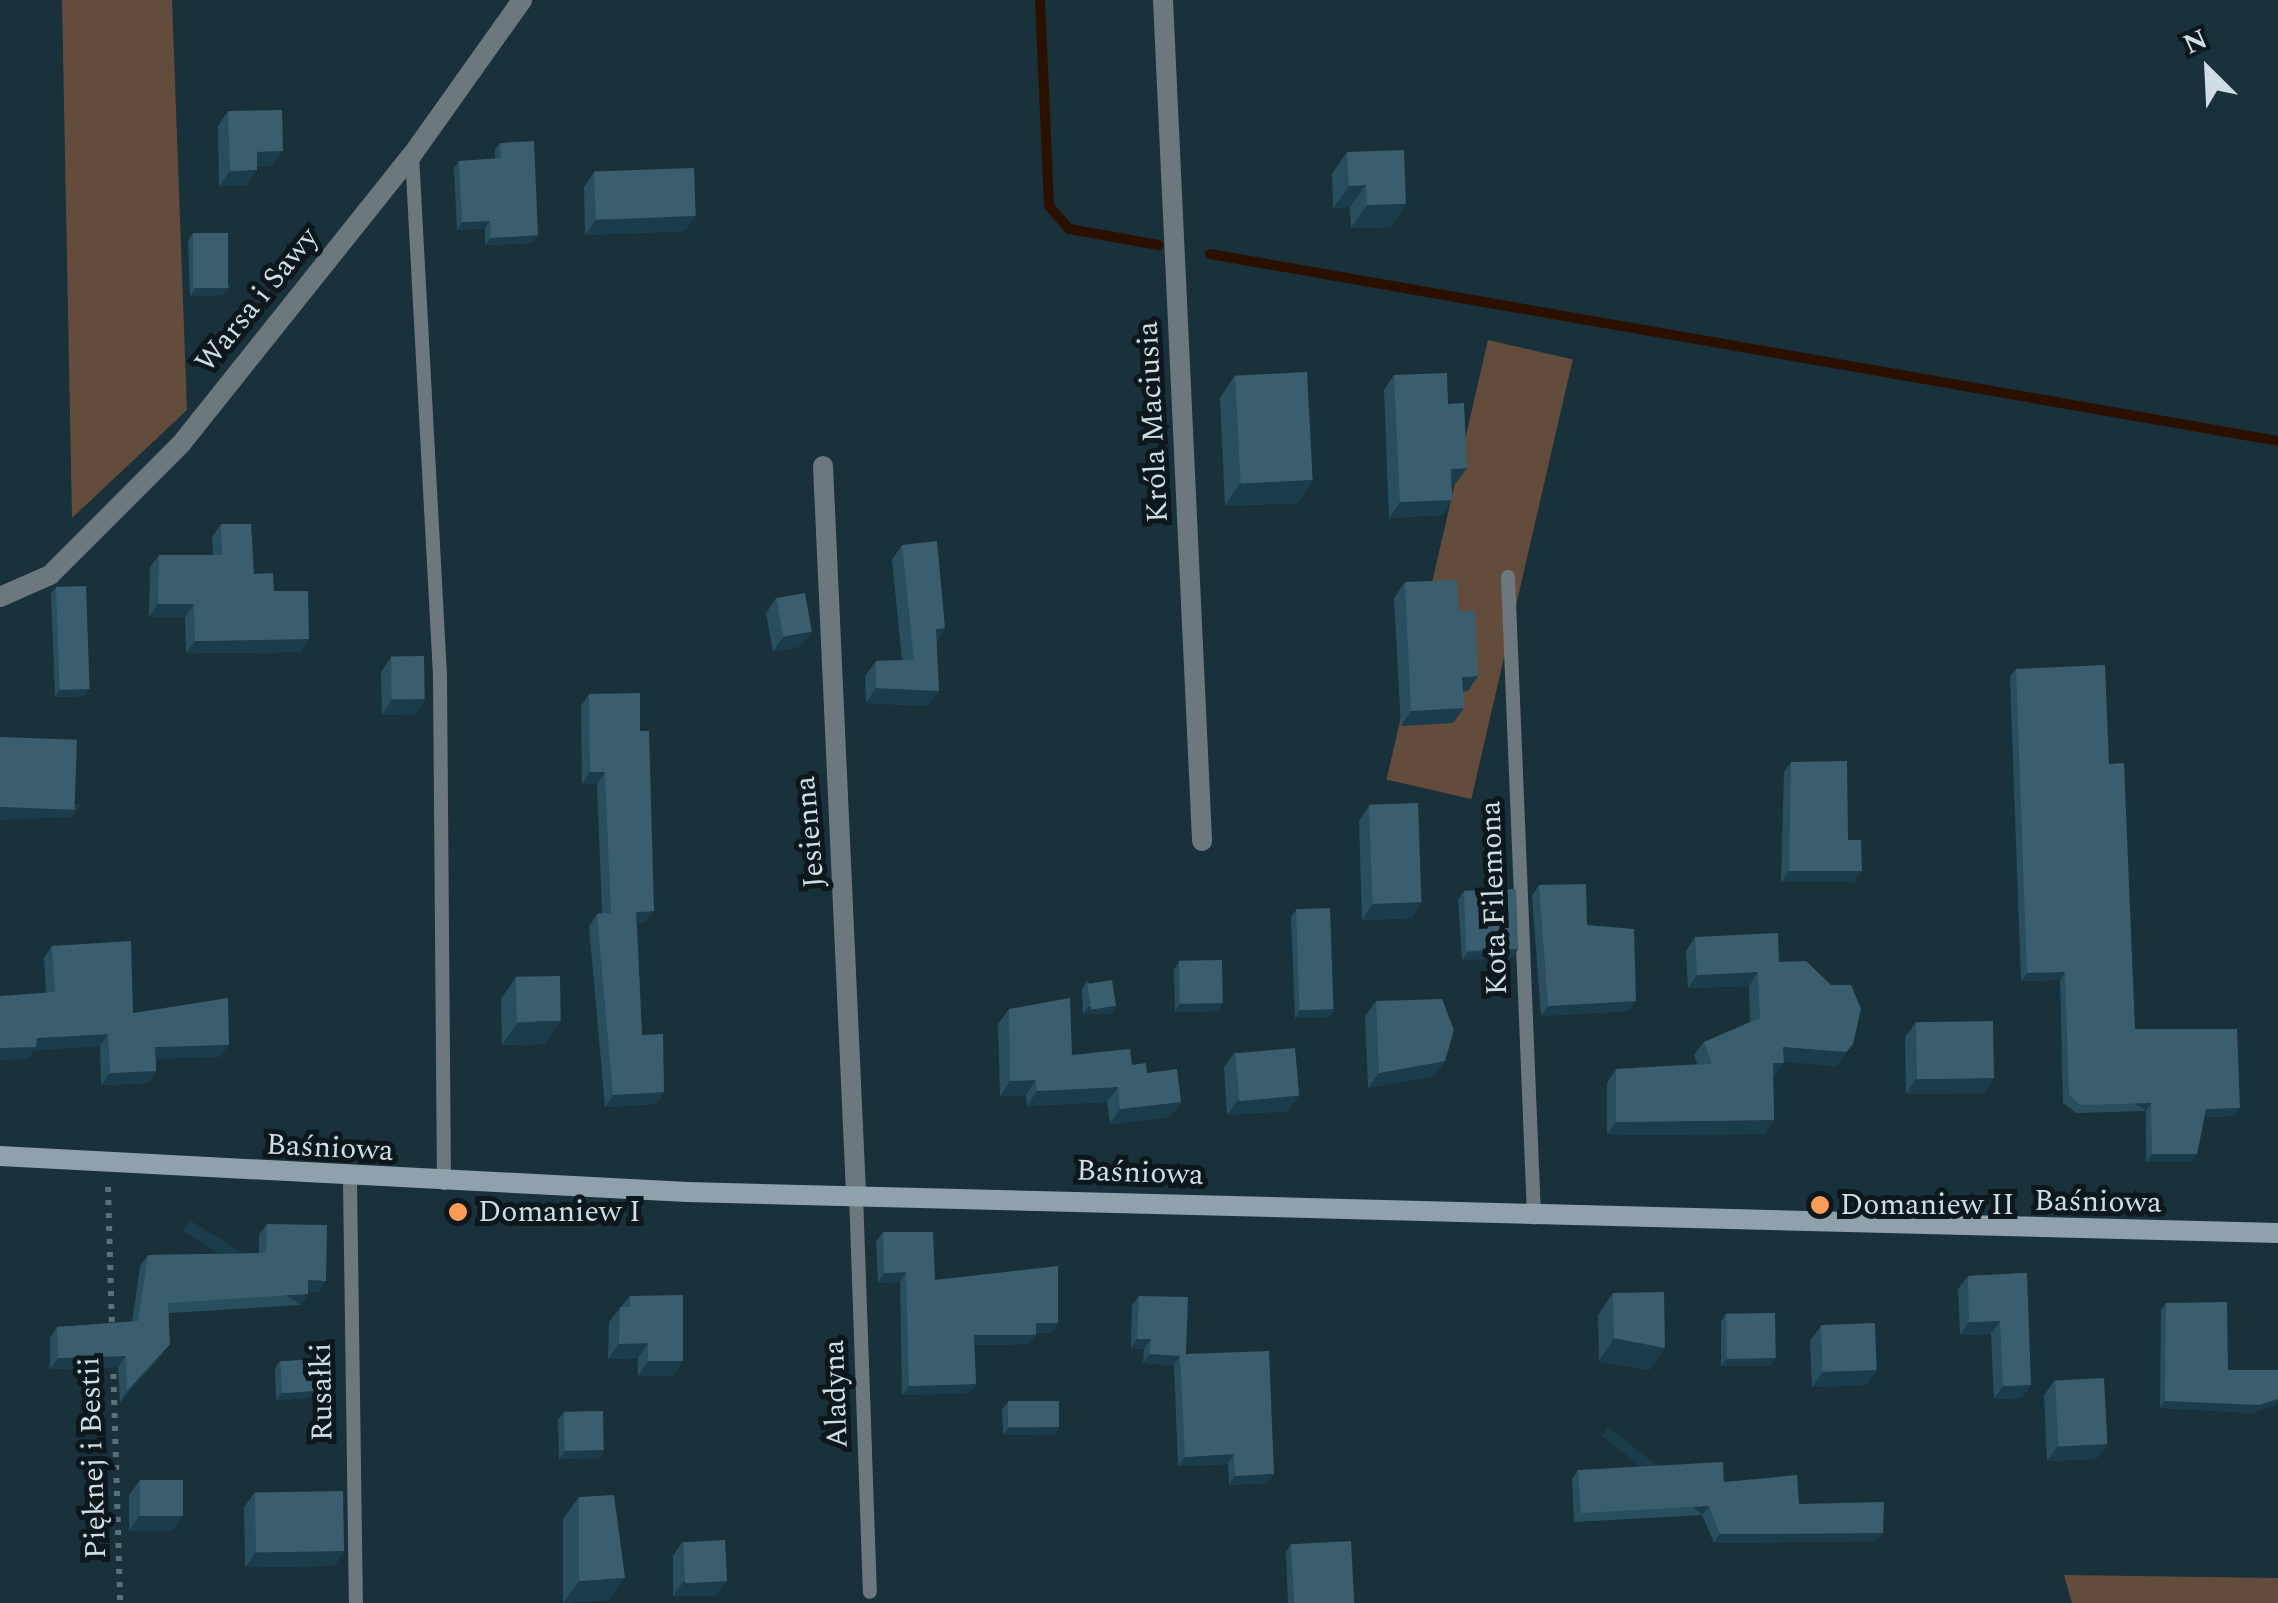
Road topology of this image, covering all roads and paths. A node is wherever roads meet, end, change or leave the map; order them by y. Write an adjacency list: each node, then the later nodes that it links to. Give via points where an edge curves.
1 (522, 0): 3 (street, Warsa i Sawy)
2 (1164, 0): 7 (street, Króla Maciusia)
3 (412, 155): 6 (street, Warsa i Sawy, via 180,444 50,575); 10 (lane, via 440,676)
4 (823, 466): 12 (street, Jesienna)
5 (1508, 577): 13 (lane, Kota Filemona)
6 (0, 597)
7 (1202, 840)
8 (0, 1156): 9 (main road, Baśniowa)
9 (350, 1180): 10 (main road, Baśniowa); 17 (lane, Rusałki)
10 (444, 1183): 12 (main road, Baśniowa)
11 (107, 1192): 16 (path, Pięknej i Bestii)
12 (856, 1194): 13 (main road, Baśniowa); 15 (lane, Aladyna)
13 (1534, 1217): 14 (main road, Baśniowa)
14 (2278, 1233)
15 (870, 1592)
16 (120, 1603)
17 (356, 1603)

